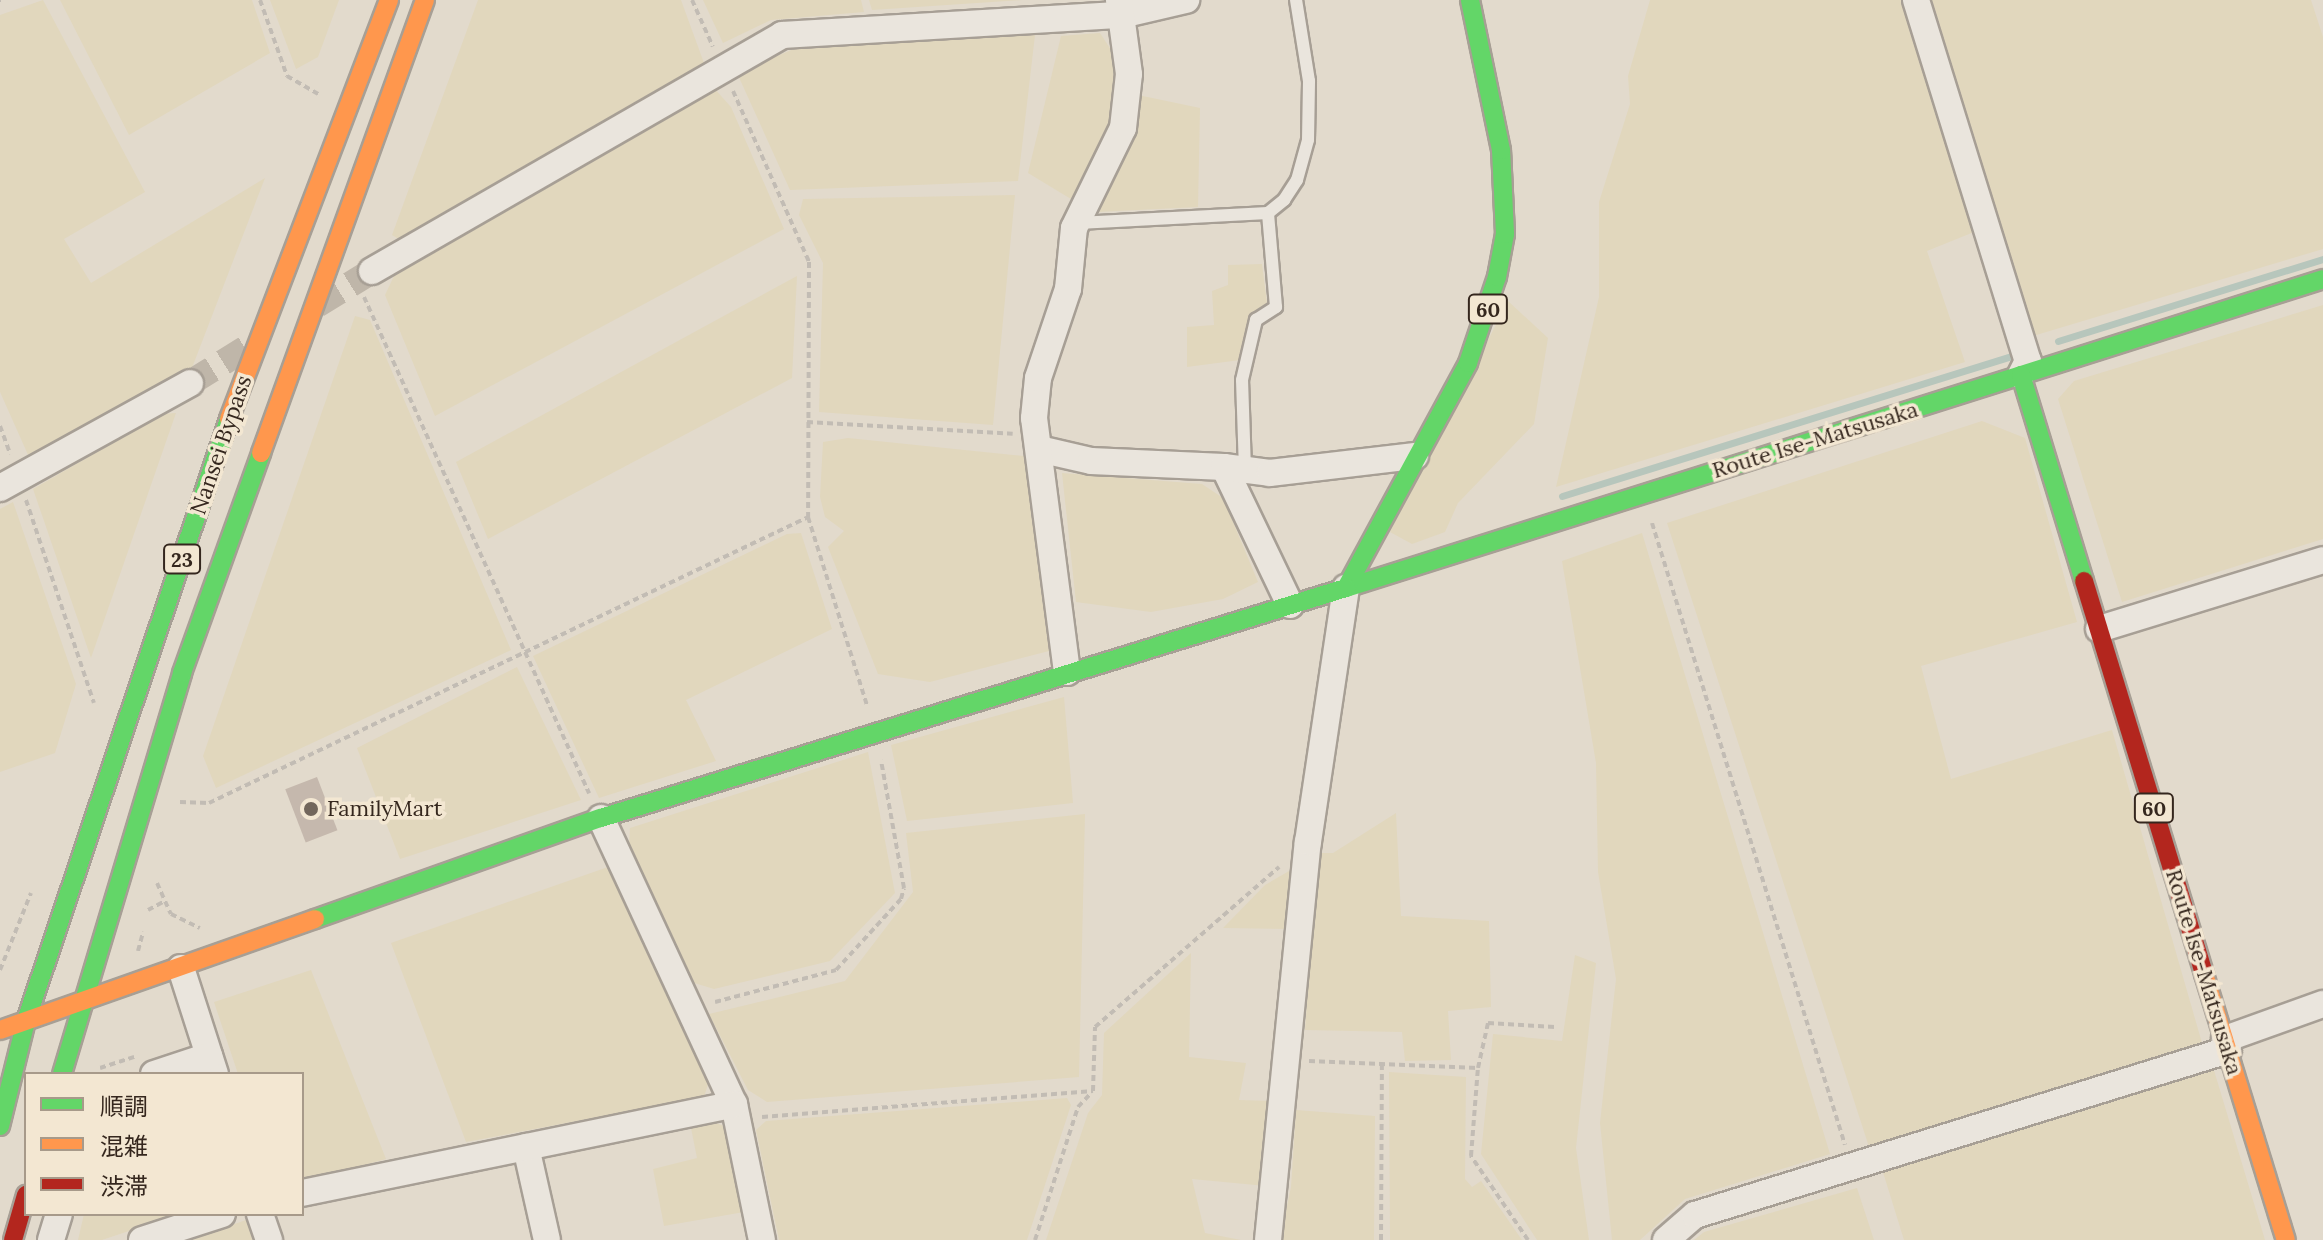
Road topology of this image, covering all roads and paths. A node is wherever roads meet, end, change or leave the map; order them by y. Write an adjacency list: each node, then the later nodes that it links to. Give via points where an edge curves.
1 (260, 0): 11 (path, via 287,76)
2 (389, 0): 43 (main road, Nansei Bypass / 23, via 236,397)
3 (425, 0): 40 (main road, Nansei Bypass / 23, via 192,644)
4 (692, 0): 10 (path)
5 (1186, 0): 9 (street)
6 (1296, 0): 12 (lane, via 1309,81 1308,140 1297,180)
7 (1470, 0): 21 (main road, 60, via 1501,150 1505,234 1473,350)
8 (1916, 0): 17 (street, via 2028,361)
9 (1120, 7): 10 (street, via 782,35); 13 (street, via 1129,74 1123,128)
10 (721, 66): 14 (street); 19 (path, via 809,262)
11 (318, 94)
12 (1268, 213): 13 (lane); 22 (lane, via 1276,307 1256,320 1242,380)
13 (1077, 223): 20 (street, via 1068,289 1038,378)
14 (372, 271)
15 (2323, 279): 17 (main road)
16 (357, 294): 30 (path, via 369,298)
17 (2021, 375): 24 (main road, Route Ise-Matsusaka); 29 (main road, Route Ise-Matsusaka / 60)
18 (190, 383): 23 (street)
19 (807, 422): 20 (path); 25 (path)
20 (1037, 442): 22 (street, via 1091,461); 31 (street)
21 (1415, 456): 22 (street, via 1270,473); 27 (main road, 60)
22 (1234, 469): 28 (street)
23 (9, 483): 32 (path)
24 (1643, 494): 27 (main road, Route Ise-Matsusaka); 59 (path)
25 (808, 517): 30 (path); 33 (path)
26 (2323, 560): 29 (street)
27 (1346, 588): 28 (main road, Route Ise-Matsusaka); 36 (street)
28 (1290, 605): 31 (main road, Route Ise-Matsusaka)
29 (2099, 629): 46 (main road, Route Ise-Matsusaka / 60)
30 (521, 652): 34 (path, via 209,803 176,804); 35 (path)
31 (1067, 672): 33 (main road, Route Ise-Matsusaka)
32 (94, 703)
33 (875, 730): 35 (main road, Route Ise-Matsusaka); 42 (path, via 904,888 901,899 836,970)
34 (182, 787)
35 (601, 818): 39 (main road, Route Ise-Matsusaka); 42 (street)
36 (1308, 842): 47 (street); 55 (path, via 1095,1027)
37 (156, 868): 38 (path, via 171,914)
38 (216, 932)
39 (181, 968): 40 (main road, Route Ise-Matsusaka); 49 (street)
40 (83, 1002): 43 (main road, Route Ise-Matsusaka); 51 (main road, Nansei Bypass / 23)
41 (2323, 1004): 46 (street)
42 (689, 1009): 56 (street)
43 (26, 1021): 45 (main road, Route Ise-Matsusaka); 57 (main road, Nansei Bypass / 23)
44 (1555, 1027): 50 (path, via 1488,1023)
45 (0, 1030)
46 (2226, 1044): 59 (street); 76 (main road, Route Ise-Matsusaka / 60)
47 (1288, 1061): 48 (path); 72 (street)
48 (1382, 1064): 50 (path); 73 (path)
49 (212, 1065): 54 (street)
50 (1478, 1068): 74 (path, via 1471,1156)
51 (63, 1072)
52 (89, 1072): 53 (path, via 153,1051)
53 (157, 1072)
54 (164, 1072)
55 (1093, 1091): 56 (path); 71 (path, via 1078,1107)
56 (736, 1111): 58 (street); 70 (street)
57 (0, 1126)
58 (526, 1147): 60 (street); 69 (street)
59 (1852, 1165): 75 (street, via 1695,1215)
60 (304, 1193)
61 (24, 1202): 65 (main road)
62 (58, 1216): 66 (street)
63 (216, 1216): 67 (street)
64 (261, 1216): 68 (street)
65 (13, 1240)
66 (51, 1240)
67 (142, 1240)
68 (269, 1240)
69 (547, 1240)
70 (762, 1240)
71 (1035, 1240)
72 (1268, 1240)
73 (1381, 1240)
74 (1528, 1240)
75 (1666, 1240)
76 (2286, 1240)

